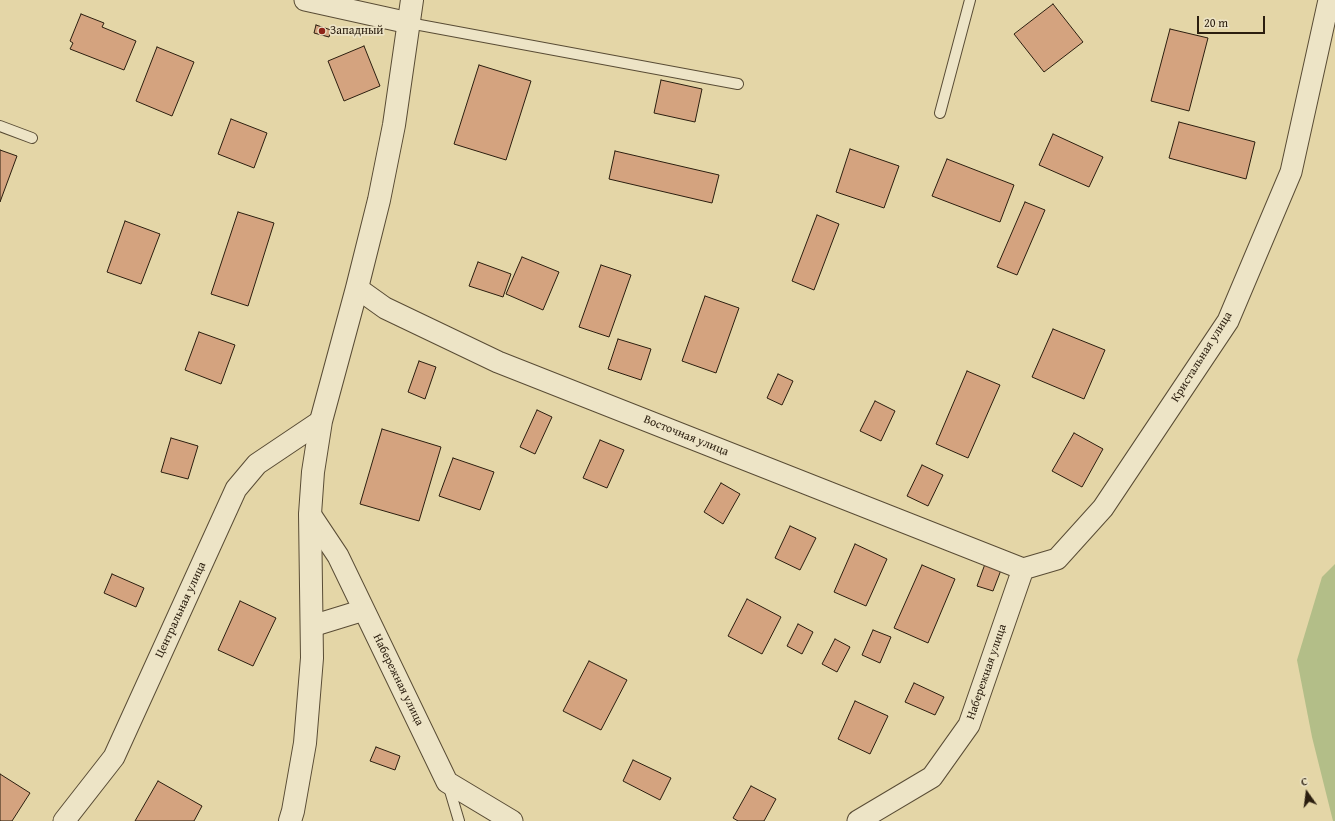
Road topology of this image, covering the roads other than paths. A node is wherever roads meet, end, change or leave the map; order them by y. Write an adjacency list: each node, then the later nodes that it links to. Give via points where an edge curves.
1 (305, 0): 5 (street)
2 (412, 0): 5 (street)
3 (970, 0): 7 (lane)
4 (1329, 0): 13 (street, Кристальная улица, via 1291,172 1228,320 1103,508 1057,559)
5 (410, 23): 6 (lane); 10 (street, via 380,200)
6 (738, 84)
7 (940, 113)
8 (0, 126): 9 (lane)
9 (32, 138)
10 (357, 288): 11 (street); 13 (street, Восточная улица, via 385,308 498,362)
11 (320, 421): 12 (street); 17 (street, Центральная улица, via 257,464 236,490 114,757)
12 (310, 514): 14 (street, Набережная улица, via 338,556); 15 (street)
13 (1023, 569): 21 (street, Набережная улица, via 969,725 932,777)
14 (364, 610): 15 (street); 16 (street, Набережная улица)
15 (312, 626): 18 (street, via 306,743)
16 (447, 782): 19 (lane); 20 (street)
17 (64, 821)
18 (290, 821)
19 (459, 821)
20 (512, 821)
21 (858, 821)

